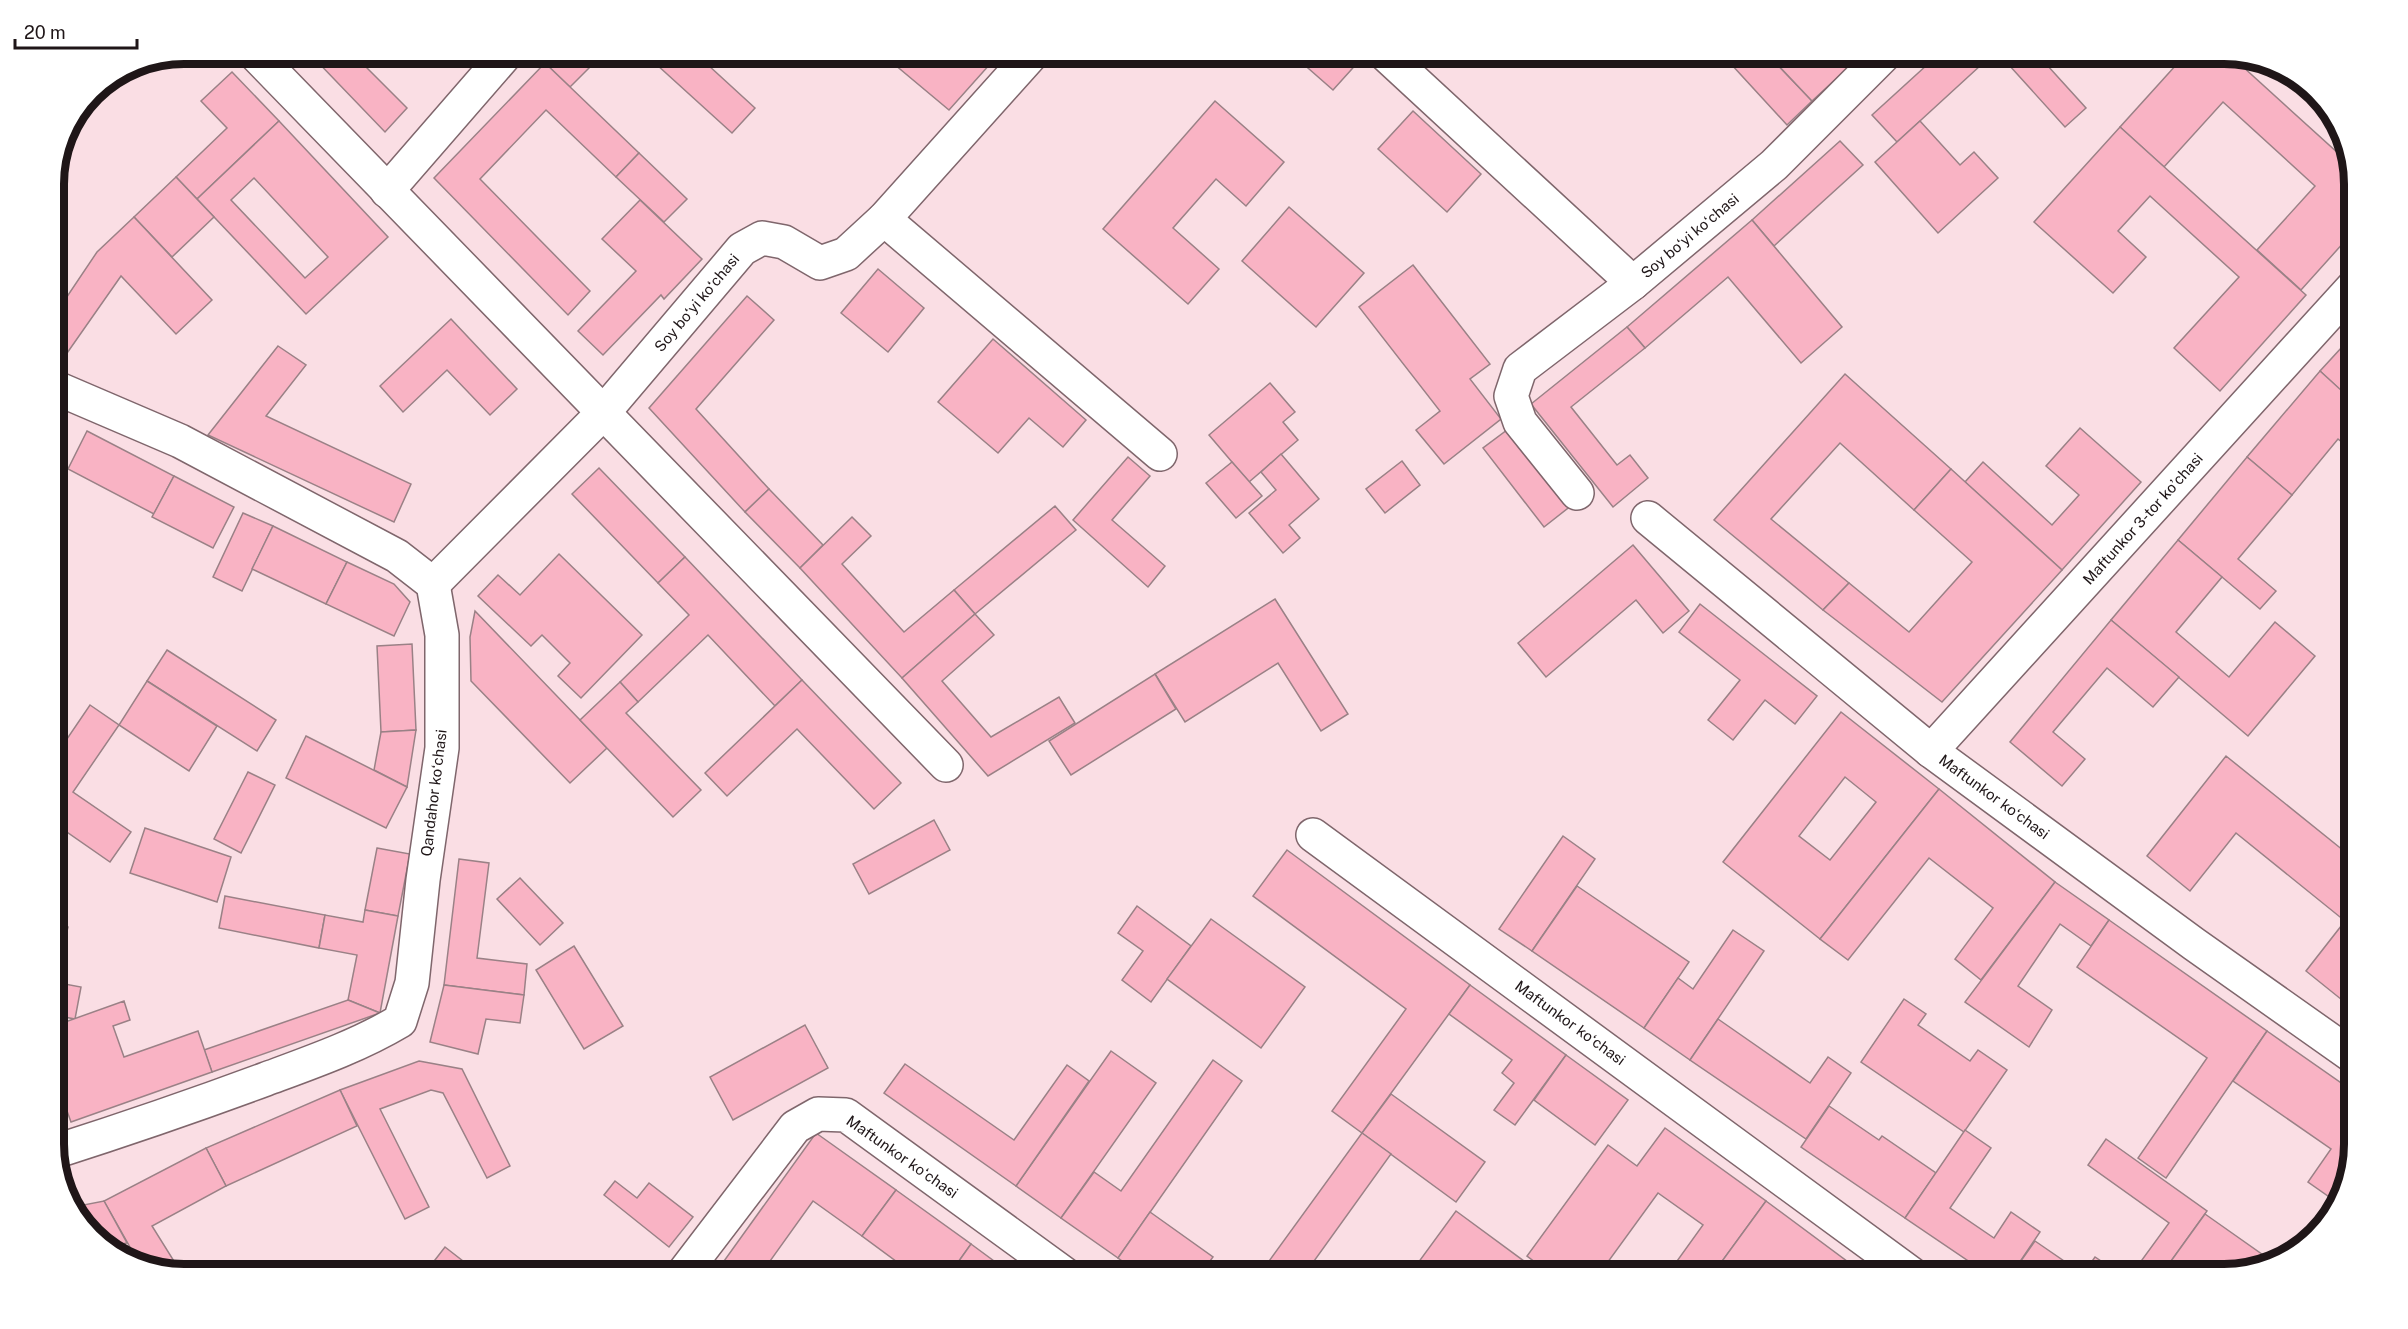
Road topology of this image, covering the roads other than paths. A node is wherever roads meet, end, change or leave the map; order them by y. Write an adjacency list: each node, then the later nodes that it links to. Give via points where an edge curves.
1 (1396, 64): 8 (street, Soy boʻyi koʻchasi)
2 (1875, 64): 8 (street, Soy boʻyi koʻchasi, via 1774,165)
3 (266, 65): 6 (street)
4 (497, 65): 6 (street)
5 (1023, 65): 7 (street, Soy boʻyi koʻchasi)
6 (387, 190): 11 (street)
7 (884, 219): 11 (street, Soy boʻyi koʻchasi, via 846,254 820,263 784,242 762,238 742,249); 12 (street)
8 (1634, 283): 13 (street, via 1520,369 1511,396 1520,422)
9 (2343, 298): 16 (street, Maftunkor 3-tor koʼchasi)
10 (65, 392): 15 (street, via 180,441 398,556)
11 (603, 413): 15 (street, Soy boʻyi koʻchasi); 17 (street)
12 (1160, 454)
13 (1576, 493)
14 (1648, 518): 16 (street, Maftunkor koʻchasi)
15 (433, 584): 20 (street, Qandahor koʻchasi, via 442,635 442,748 412,983 400,1021 332,1054)
16 (1931, 751): 19 (street, Maftunkor koʻchasi)
17 (946, 765)
18 (1313, 835): 23 (street, Maftunkor koʻchasi)
19 (2344, 1050)
20 (65, 1148)
21 (690, 1264): 22 (street, Maftunkor koʻchasi, via 795,1127 818,1114 846,1115)
22 (1051, 1264)
23 (1898, 1264)

